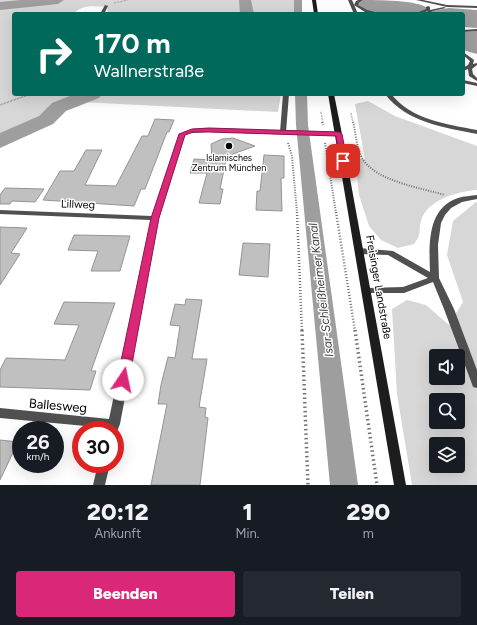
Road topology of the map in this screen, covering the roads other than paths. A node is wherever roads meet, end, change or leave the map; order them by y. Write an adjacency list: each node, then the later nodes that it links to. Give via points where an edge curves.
1 (314, 0): 11 (main road)
2 (350, 0): 6 (street)
3 (361, 0): 6 (street)
4 (413, 0): 14 (street, via 428,7)
5 (418, 0): 8 (street)
6 (354, 5): 12 (street); 13 (street)
7 (106, 6): 10 (street)
8 (457, 7): 9 (street); 14 (street)
9 (477, 8)
10 (103, 12)
11 (316, 12)
12 (356, 12)
13 (371, 12)
14 (427, 12)
15 (465, 28): 16 (street)
16 (477, 29): 17 (street)
17 (465, 31)
18 (465, 52): 19 (street)
19 (472, 53)
20 (465, 54): 21 (street)
21 (473, 66): 23 (street, via 470,69)
22 (465, 75): 23 (street)
23 (472, 76): 24 (street)
24 (477, 80)
25 (465, 82): 26 (street)
26 (477, 86)
27 (286, 96): 30 (street)
28 (331, 96): 32 (main road, Freisinger Landstraße)
29 (390, 96): 31 (street, via 399,107 414,116)
30 (285, 132): 32 (street); 35 (street, via 192,130 182,134)
31 (477, 132)
32 (339, 134): 36 (main road, Freisinger Landstraße)
33 (477, 196): 37 (street, via 459,200 446,208 435,224)
34 (0, 212): 35 (street, Lillweg)
35 (155, 218): 41 (street)
36 (359, 251): 37 (street, via 390,253); 38 (main road, Freisinger Landstraße)
37 (435, 278): 38 (street, via 404,290); 39 (street)
38 (367, 291): 45 (main road, Freisinger Landstraße)
39 (477, 384)
40 (0, 413): 42 (street, Ballesweg)
41 (114, 421)
42 (72, 422)
43 (102, 473): 44 (street)
44 (100, 485)
45 (400, 485)

